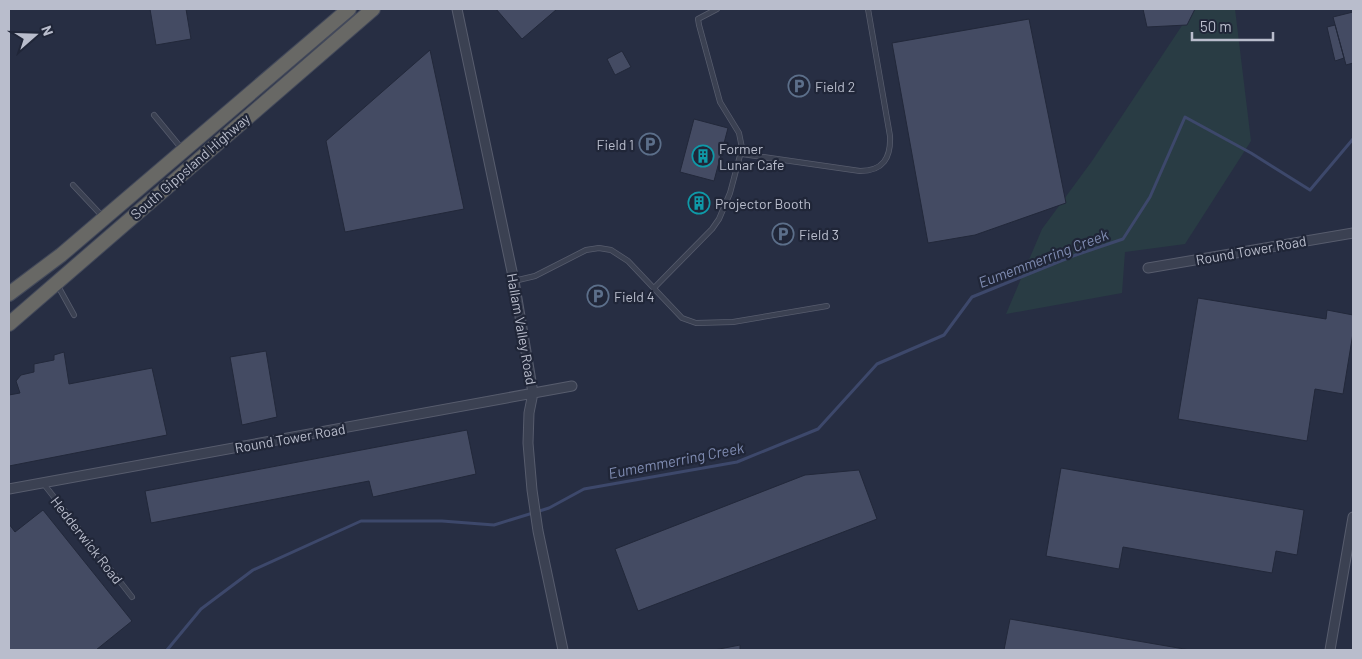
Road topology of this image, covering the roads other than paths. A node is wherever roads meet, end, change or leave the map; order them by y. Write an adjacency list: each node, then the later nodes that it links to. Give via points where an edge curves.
1 (349, 9): 6 (highway, South Gippsland Highway)
2 (373, 9): 7 (highway, South Gippsland Highway)
3 (457, 9): 18 (street, Hallam Valley Road)
4 (717, 9): 10 (lane, via 698,19 699,25 720,102 739,133)
5 (868, 9): 10 (lane, via 890,136 889,153 880,166 875,170 860,171)
6 (289, 60): 7 (highway); 9 (highway, South Gippsland Highway)
7 (299, 72): 11 (highway, South Gippsland Highway)
8 (154, 115): 9 (lane)
9 (184, 150): 11 (highway); 13 (highway, South Gippsland Highway)
10 (742, 154): 20 (lane, via 730,193 712,230)
11 (193, 164): 14 (highway, South Gippsland Highway)
12 (73, 185): 13 (lane)
13 (104, 218): 14 (highway); 17 (highway, South Gippsland Highway)
14 (114, 231): 19 (highway, South Gippsland Highway)
15 (1353, 233): 16 (street, Round Tower Road)
16 (1148, 268)
17 (43, 269): 19 (highway); 21 (highway, South Gippsland Highway)
18 (514, 281): 20 (lane, via 535,276 586,250 599,248 611,250 628,260); 26 (street, Hallam Valley Road)
19 (56, 284): 23 (lane); 24 (highway, South Gippsland Highway)
20 (654, 288): 22 (lane, via 682,318 696,324 733,322)
21 (9, 294)
22 (826, 306)
23 (74, 315)
24 (9, 324)
25 (572, 386): 26 (street, Round Tower Road)
26 (533, 393): 27 (street, Round Tower Road); 31 (street, Hallam Valley Road, via 528,436 532,490)
27 (43, 483): 28 (street, Round Tower Road); 30 (lane, Hedderwick Road)
28 (9, 489)
29 (1353, 517): 32 (street)
30 (132, 597)
31 (562, 650)
32 (1330, 650)

